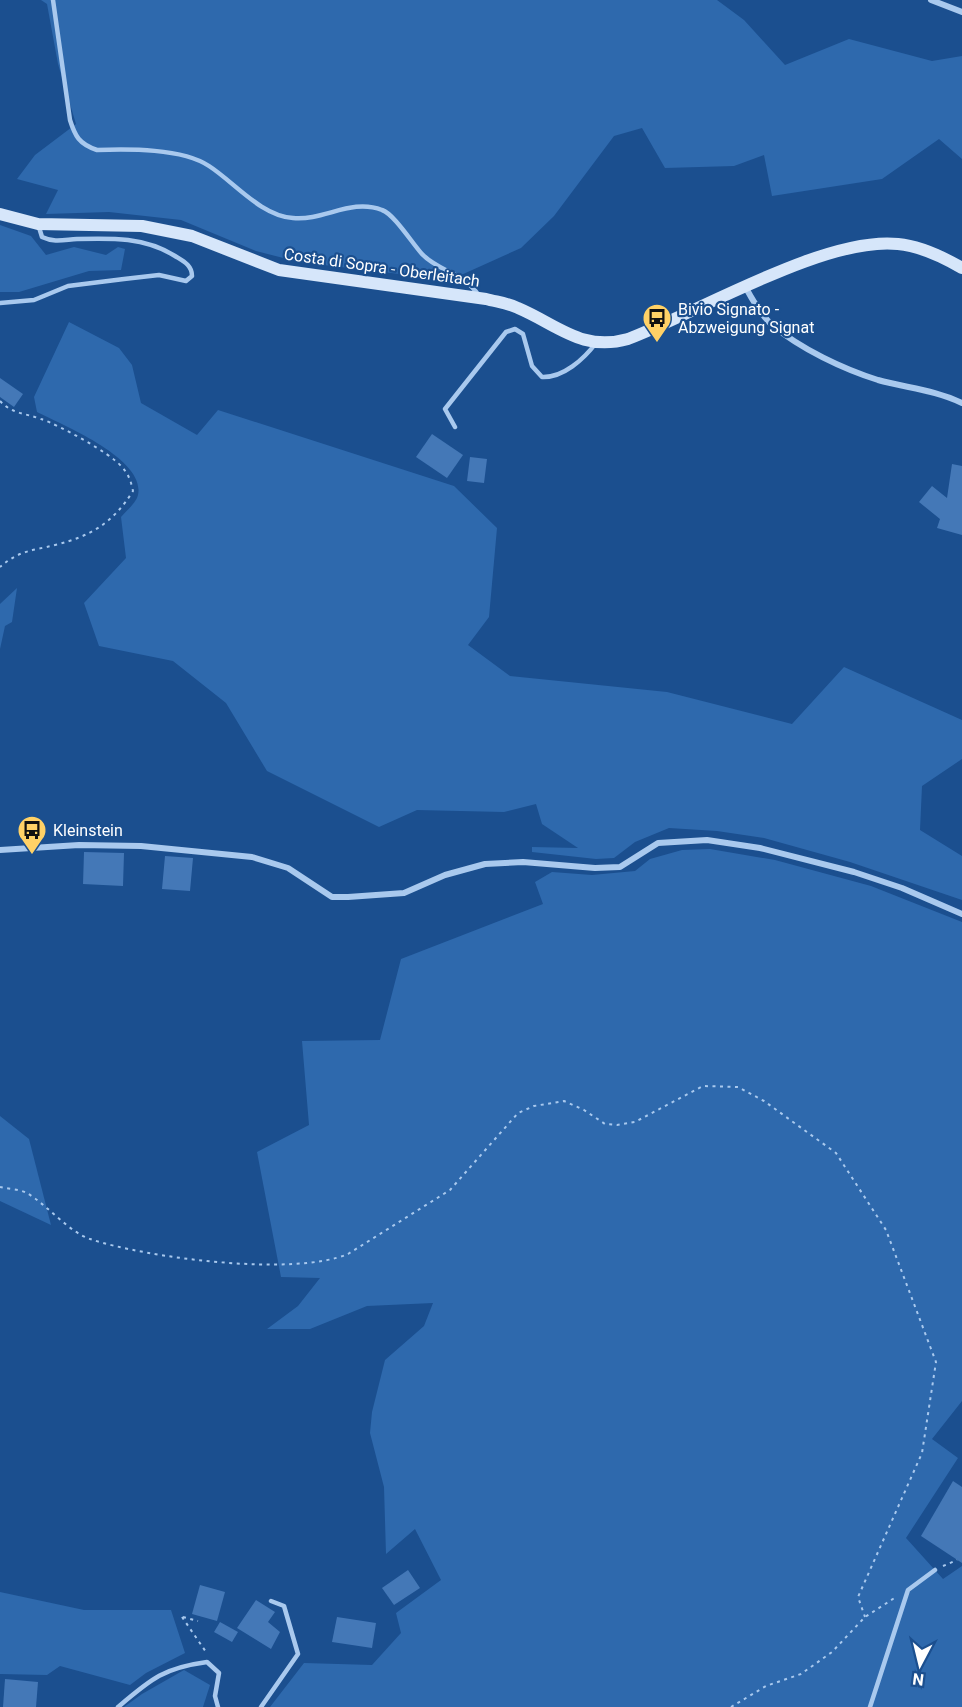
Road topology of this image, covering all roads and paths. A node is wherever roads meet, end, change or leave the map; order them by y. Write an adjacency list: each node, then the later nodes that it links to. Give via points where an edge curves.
1 (52, 0): 8 (lane, via 70,120 75,137 84,146 174,154 207,164 267,209 292,218 315,217 364,205 385,211 423,256 472,284)
2 (930, 0): 3 (street)
3 (962, 12)
4 (0, 214): 5 (main road, Costa di Sopra - Oberleitach)
5 (38, 224): 8 (main road, Costa di Sopra - Oberleitach, via 142,226 192,236 279,270); 9 (lane, via 42,237 55,242 103,238 138,240 161,247 187,264 192,276 186,280 159,275 69,286 34,300)
6 (962, 268): 7 (main road, Costa di Sopra - Oberleitach, via 924,250 876,243 800,264)
7 (746, 288): 10 (main road, Costa di Sopra - Oberleitach, via 628,339); 12 (street, via 772,324 852,371 925,389)
8 (480, 297): 10 (main road, Costa di Sopra - Oberleitach, via 517,307 581,340)
9 (0, 303)
10 (596, 343): 13 (lane, via 566,370 542,377 532,366 523,334 515,328 506,332 445,409)
11 (0, 401): 14 (path, via 7,409 42,419 104,453 128,474 133,491 93,533 26,550)
12 (962, 403)
13 (455, 427)
14 (0, 567)
15 (0, 850): 16 (street, via 79,844 230,855 271,861 332,897 404,893 445,875 485,864 620,867 658,843 707,840 760,848 854,872)
16 (962, 914)
17 (0, 1187): 22 (path, via 25,1192 88,1238 156,1254 267,1264 330,1262 450,1190 518,1113 534,1106 564,1101 605,1124 617,1125 635,1122 703,1086 738,1087 836,1153 886,1230 936,1362 922,1453 858,1598)
18 (957, 1560): 19 (path)
19 (935, 1570): 20 (lane)
20 (908, 1590): 22 (path); 29 (lane)
21 (271, 1601): 27 (lane, via 284,1606 298,1654)
22 (865, 1617): 28 (path, via 832,1652 801,1674 766,1686)
23 (198, 1621): 24 (path, via 182,1617)
24 (205, 1651)
25 (118, 1707): 26 (lane, via 152,1678 179,1666 207,1662 219,1672 215,1696)
26 (218, 1707)
27 (261, 1707)
28 (731, 1707)
29 (870, 1707)

